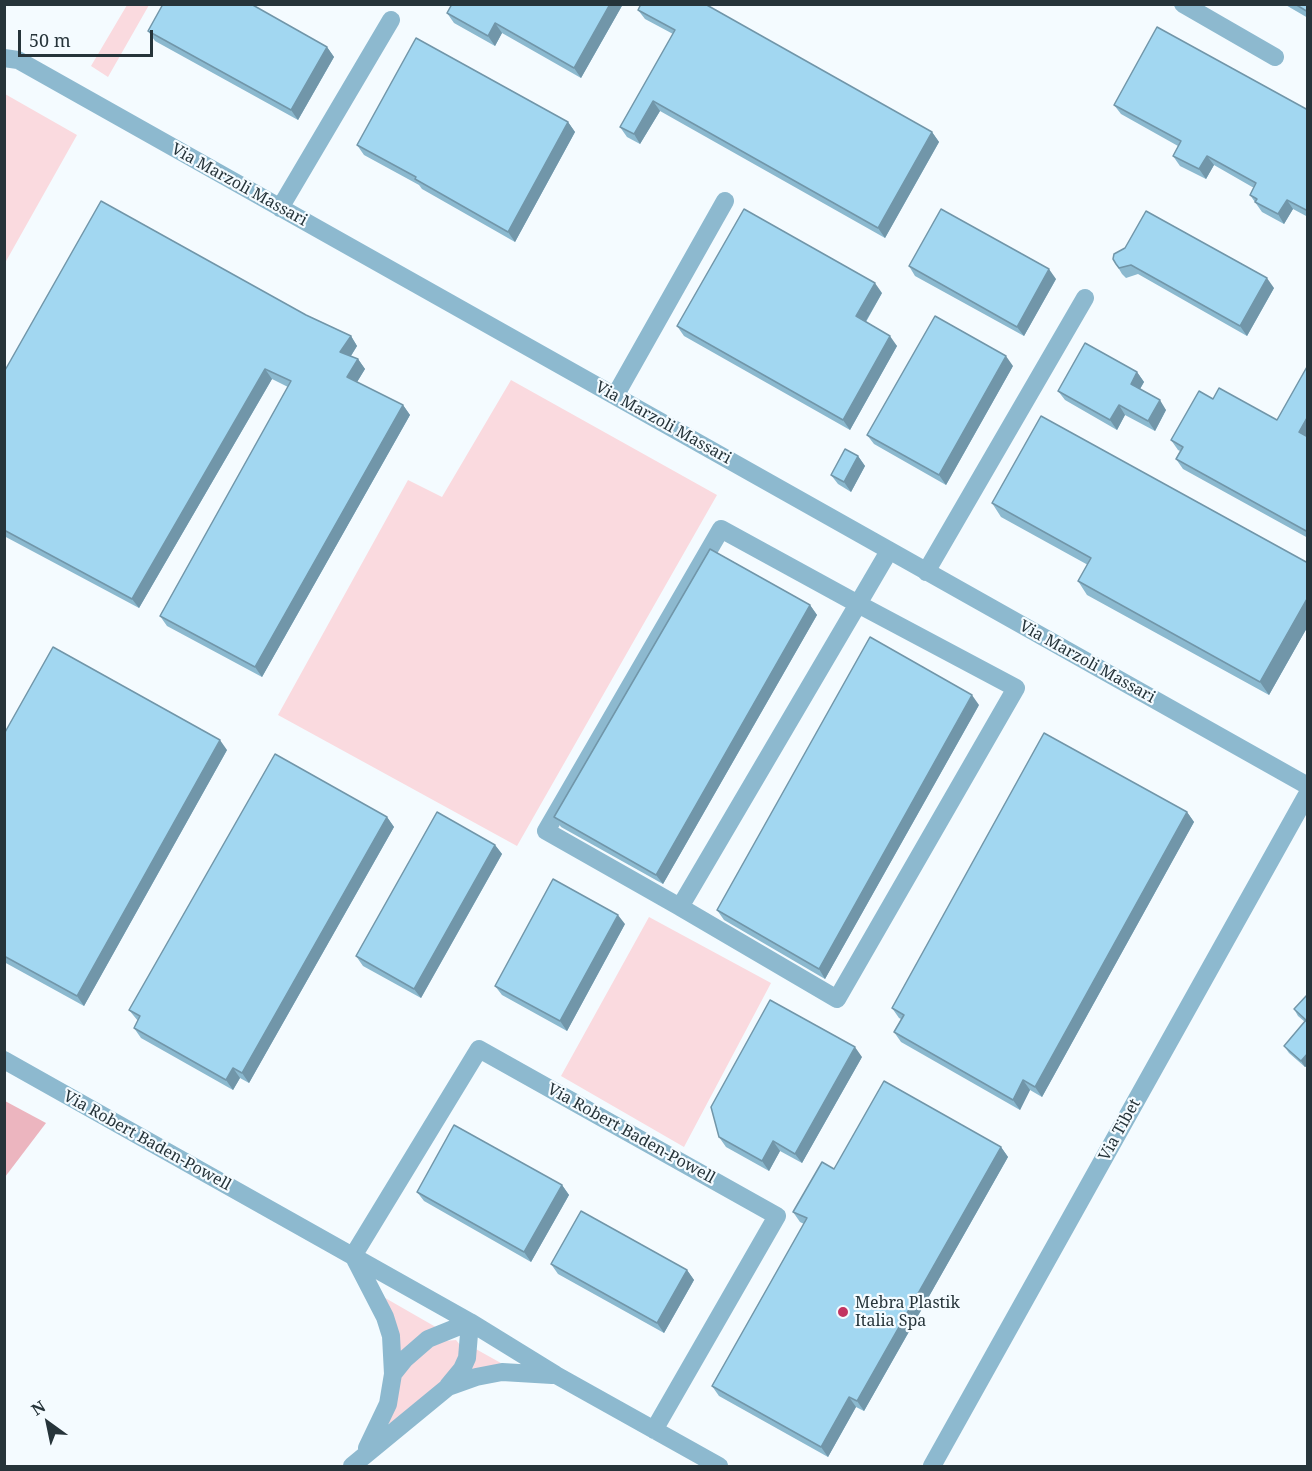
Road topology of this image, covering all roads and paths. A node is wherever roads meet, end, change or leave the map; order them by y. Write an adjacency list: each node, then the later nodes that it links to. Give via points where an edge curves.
1 (1183, 4): 4 (street)
2 (391, 20): 7 (street)
3 (4, 44): 5 (street, Via Marzoli Massari)
4 (1275, 57)
5 (11, 59): 7 (street, Via Marzoli Massari)
6 (725, 201): 9 (street)
7 (280, 208): 9 (street, Via Marzoli Massari)
8 (1085, 298): 11 (street)
9 (615, 396): 10 (street, Via Marzoli Massari)
10 (889, 551): 11 (street, Via Marzoli Massari); 12 (street)
11 (926, 572): 13 (street, Via Marzoli Massari)
12 (858, 604): 15 (street); 15 (street, via 721,529 546,831); 15 (street, via 1016,688 837,999)
13 (1308, 786)
14 (1308, 793): 25 (street, Via Tibet)
15 (680, 907)
16 (4, 1060): 17 (street, Via Robert Baden-Powell)
17 (353, 1256): 18 (street, Via Robert Baden-Powell); 19 (street, via 385,1317 391,1336); 22 (street, Via Robert Baden-Powell, via 479,1049 777,1216)
18 (470, 1322): 19 (street, via 428,1339); 20 (street, Via Robert Baden-Powell); 21 (street, via 467,1358)
19 (393, 1374): 23 (street, via 387,1404)
20 (556, 1375): 21 (street, via 502,1372); 22 (street, Via Robert Baden-Powell)
21 (448, 1387): 23 (street)
22 (654, 1430): 24 (street, Via Robert Baden-Powell)
23 (357, 1462)
24 (718, 1467)
25 (932, 1467)

